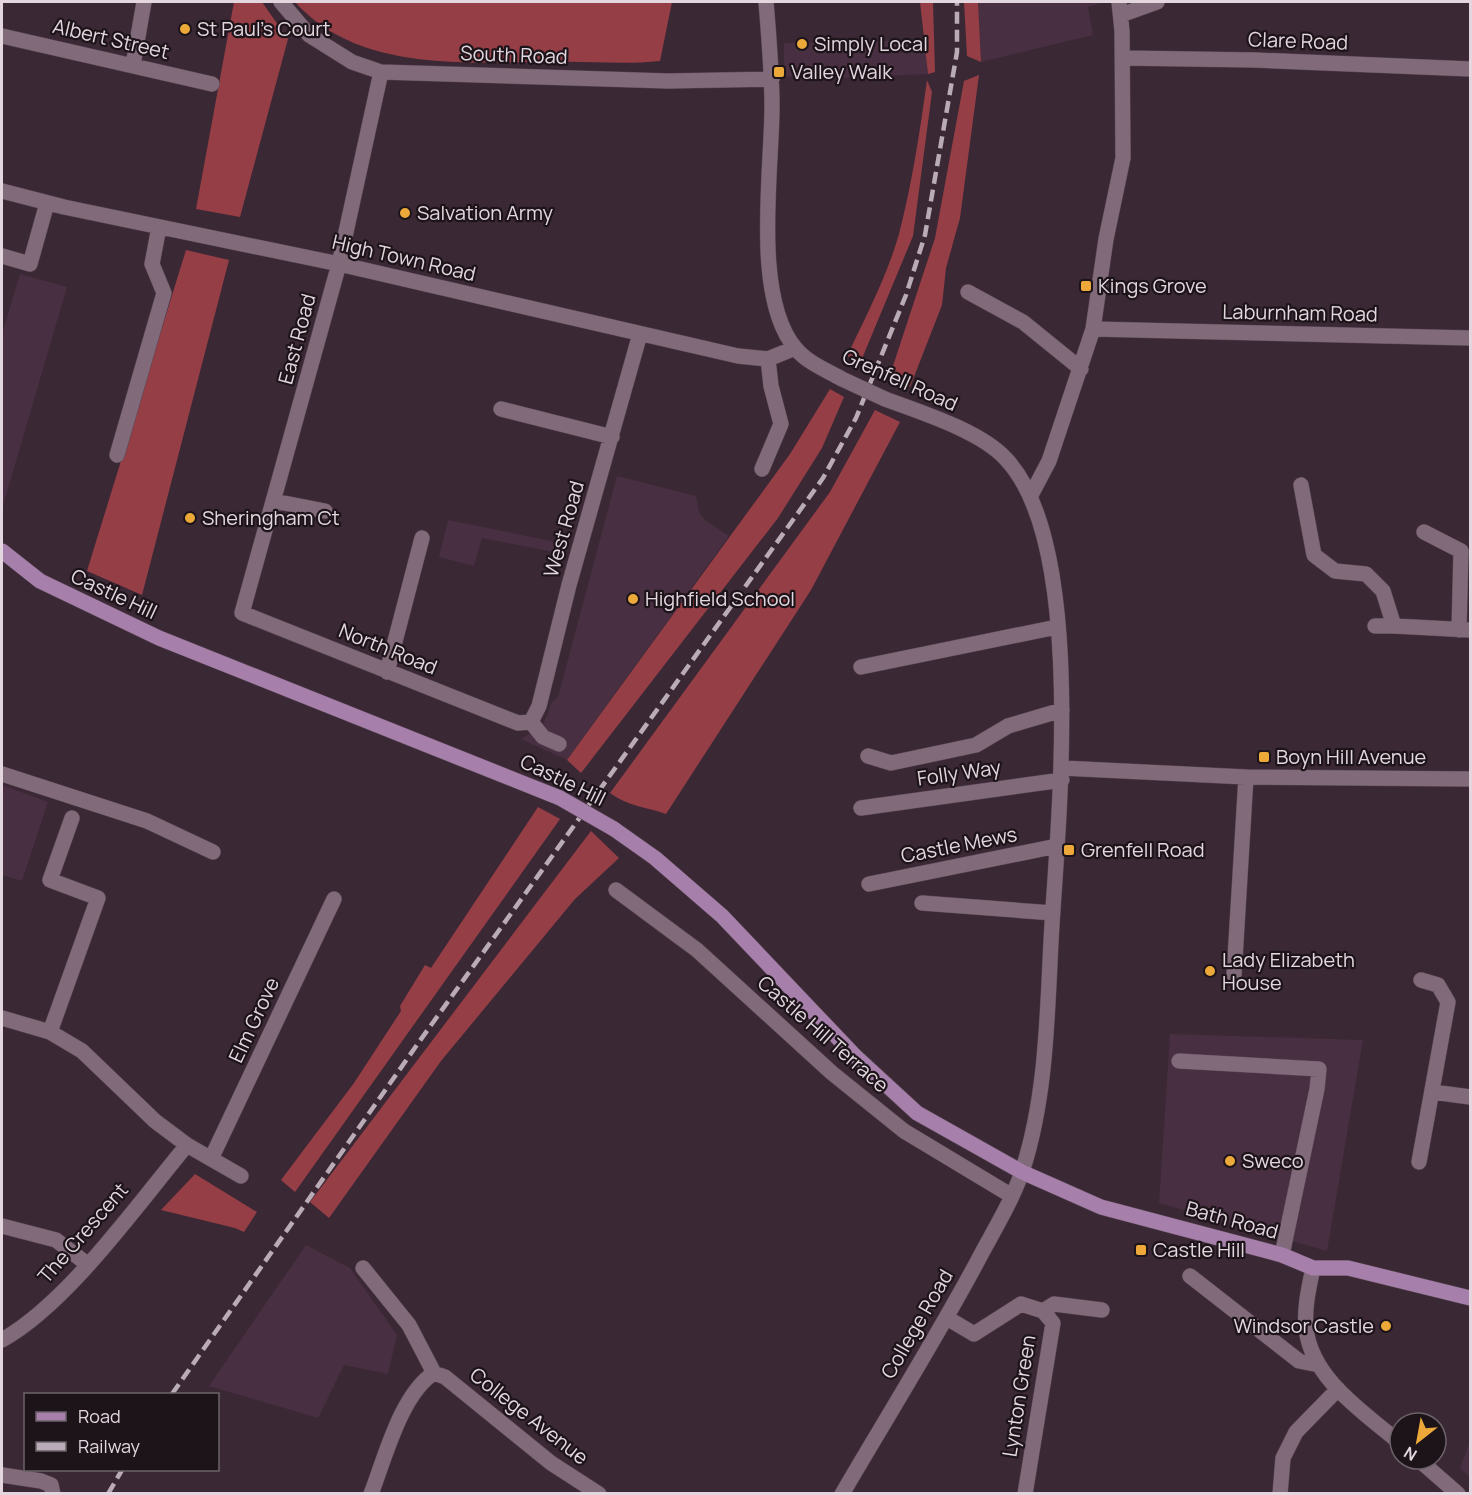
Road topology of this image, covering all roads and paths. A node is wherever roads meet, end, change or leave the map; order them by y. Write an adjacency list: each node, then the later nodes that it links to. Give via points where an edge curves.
1 (144, 2): 8 (street)
2 (281, 2): 10 (street, South Road, via 309,35 352,62)
3 (766, 2): 11 (street, Grenfell Road)
4 (1157, 2): 5 (street)
5 (1120, 8): 7 (street)
6 (2, 36): 8 (street, Albert Street)
7 (1123, 58): 9 (street, Clare Road); 19 (street, via 1123,158)
8 (133, 65): 12 (street, Albert Street)
9 (1470, 69)
10 (381, 72): 11 (street, South Road, via 668,81); 17 (street, East Road)
11 (772, 79): 22 (street, Grenfell Road, via 766,219 780,320)
12 (212, 84)
13 (2, 191): 14 (street, High Town Road)
14 (47, 203): 15 (street, High Town Road); 16 (street, via 30,264)
15 (159, 227): 17 (street, High Town Road); 27 (street, via 152,264 164,293)
16 (2, 256)
17 (339, 264): 20 (street, High Town Road); 31 (street, East Road)
18 (968, 292): 24 (street, via 1023,322)
19 (1093, 330): 21 (street, Laburnham Road); 24 (street)
20 (640, 334): 23 (street, High Town Road); 26 (street, West Road)
21 (1470, 338)
22 (795, 348): 23 (street, High Town Road); 30 (street, Grenfell Road, bridge, via 842,379 988,444 1007,459)
23 (768, 359): 28 (street, via 781,424)
24 (1081, 369): 30 (street, via 1049,461)
25 (501, 409): 26 (street)
26 (612, 437): 44 (street, West Road, via 539,706)
27 (117, 455)
28 (762, 469)
29 (1301, 485): 38 (street, via 1314,555 1335,571 1366,574 1383,591)
30 (1031, 495): 39 (street, Grenfell Road, via 1043,534)
31 (274, 501): 32 (street); 36 (street, East Road)
32 (325, 511)
33 (1424, 532): 40 (street, via 1461,551)
34 (422, 538): 42 (street)
35 (2, 552): 70 (main road, Castle Hill, bridge, via 40,581 159,638 560,798 614,830 663,864 722,916 855,1056 917,1113)
36 (242, 613): 42 (street, North Road)
37 (1375, 626): 38 (street)
38 (1394, 626): 40 (street)
39 (1057, 627): 41 (street); 43 (street, Grenfell Road)
40 (1465, 630)
41 (861, 667)
42 (387, 672): 44 (street, North Road)
43 (1062, 710): 46 (street, via 1008,726 976,744 891,763); 48 (street, Grenfell Road)
44 (525, 723): 45 (street)
45 (559, 744)
46 (868, 756)
47 (2, 774): 54 (street, via 147,821)
48 (1062, 774): 49 (street); 51 (street, Folly Way); 53 (street, Grenfell Road)
49 (1246, 777): 50 (street); 60 (street)
50 (1470, 779)
51 (861, 808)
52 (72, 818): 63 (street, via 51,880 98,898)
53 (1057, 846): 55 (street, Castle Mews); 59 (street, Grenfell Road)
54 (213, 852)
55 (869, 884)
56 (616, 890): 72 (street, Castle Hill Terrace, via 698,950 832,1073 904,1131)
57 (334, 899): 68 (street, Elm Grove)
58 (922, 903): 59 (street)
59 (1053, 913): 70 (street, Grenfell Road, via 1041,1101)
60 (1234, 975)
61 (1421, 980): 65 (street, via 1438,985 1448,1002)
62 (2, 1018): 63 (street)
63 (50, 1032): 67 (street, via 82,1051 155,1121)
64 (1179, 1061): 74 (street, via 1319,1069)
65 (1433, 1092): 66 (street); 69 (street)
66 (1470, 1098)
67 (187, 1144): 68 (street); 75 (street, The Crescent)
68 (211, 1159): 71 (street)
69 (1419, 1162)
70 (1022, 1172): 72 (street, College Road); 74 (main road, Bath Road, via 1101,1207)
71 (241, 1176)
72 (1012, 1196): 82 (street, College Road)
73 (2, 1226): 75 (street, via 56,1240)
74 (1282, 1255): 77 (main road, Bath Road)
75 (87, 1264): 83 (street, The Crescent, via 27,1326)
76 (363, 1268): 85 (street, via 409,1325)
77 (1313, 1268): 79 (main road, Bath Road, via 1348,1268); 84 (street, via 1306,1329)
78 (1190, 1276): 84 (street, via 1299,1361)
79 (1470, 1298)
80 (1043, 1311): 81 (street, via 1054,1304); 82 (street, Lynton Green, via 1021,1305 974,1334); 94 (street, Lynton Green, via 1053,1323)
81 (1102, 1311)
82 (947, 1318): 93 (street, College Road)
83 (2, 1340)
84 (1319, 1365): 86 (street)
85 (434, 1373): 91 (street, via 420,1382 410,1398); 92 (street, College Avenue, via 445,1377 551,1464)
86 (1338, 1389): 87 (street); 95 (street, via 1296,1432 1283,1458)
87 (1388, 1433)
88 (1432, 1471): 96 (street)
89 (2, 1475): 90 (street, via 42,1481 51,1485)
90 (53, 1494)
91 (371, 1494)
92 (599, 1494)
93 (842, 1494)
94 (1025, 1494)
95 (1280, 1494)
96 (1458, 1494)

